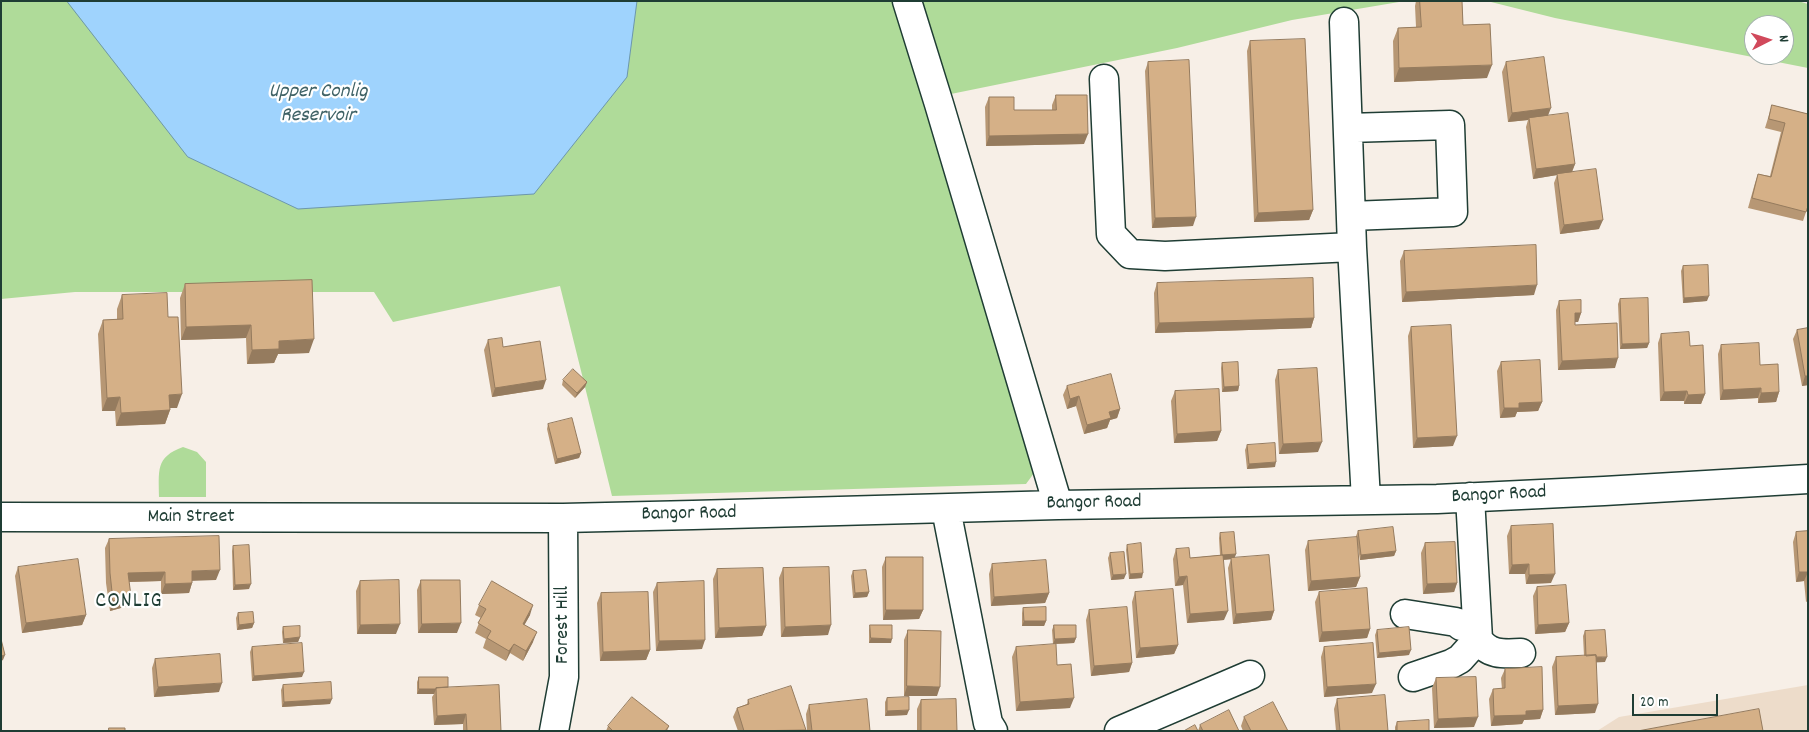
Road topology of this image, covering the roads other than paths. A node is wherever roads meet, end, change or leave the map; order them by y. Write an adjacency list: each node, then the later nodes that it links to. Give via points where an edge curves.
1 (907, 1): 10 (street)
2 (1344, 22): 4 (street)
3 (1104, 79): 6 (street, via 1112,234 1130,254 1164,256)
4 (1348, 128): 5 (street); 5 (street, via 1450,125 1451,135 1453,212)
5 (1351, 216): 6 (street)
6 (1352, 247): 9 (street)
7 (1808, 479): 8 (street, Bangor Road)
8 (1470, 497): 9 (street, Bangor Road); 16 (street)
9 (1366, 500): 10 (street, Bangor Road)
10 (1058, 505): 11 (street, Bangor Road)
11 (946, 509): 14 (street, Bangor Road); 21 (street, via 988,723)
12 (1, 517): 13 (street, Main Street)
13 (380, 518): 14 (street, Bangor Road)
14 (564, 518): 20 (street, Forest Hill, via 564,676)
15 (1405, 614): 16 (street, via 1456,622)
16 (1477, 634): 17 (street, via 1491,652); 19 (street, via 1460,659)
17 (1521, 653)
18 (1250, 675): 22 (street)
19 (1413, 677)
20 (554, 731)
21 (994, 731)
22 (1119, 731)

